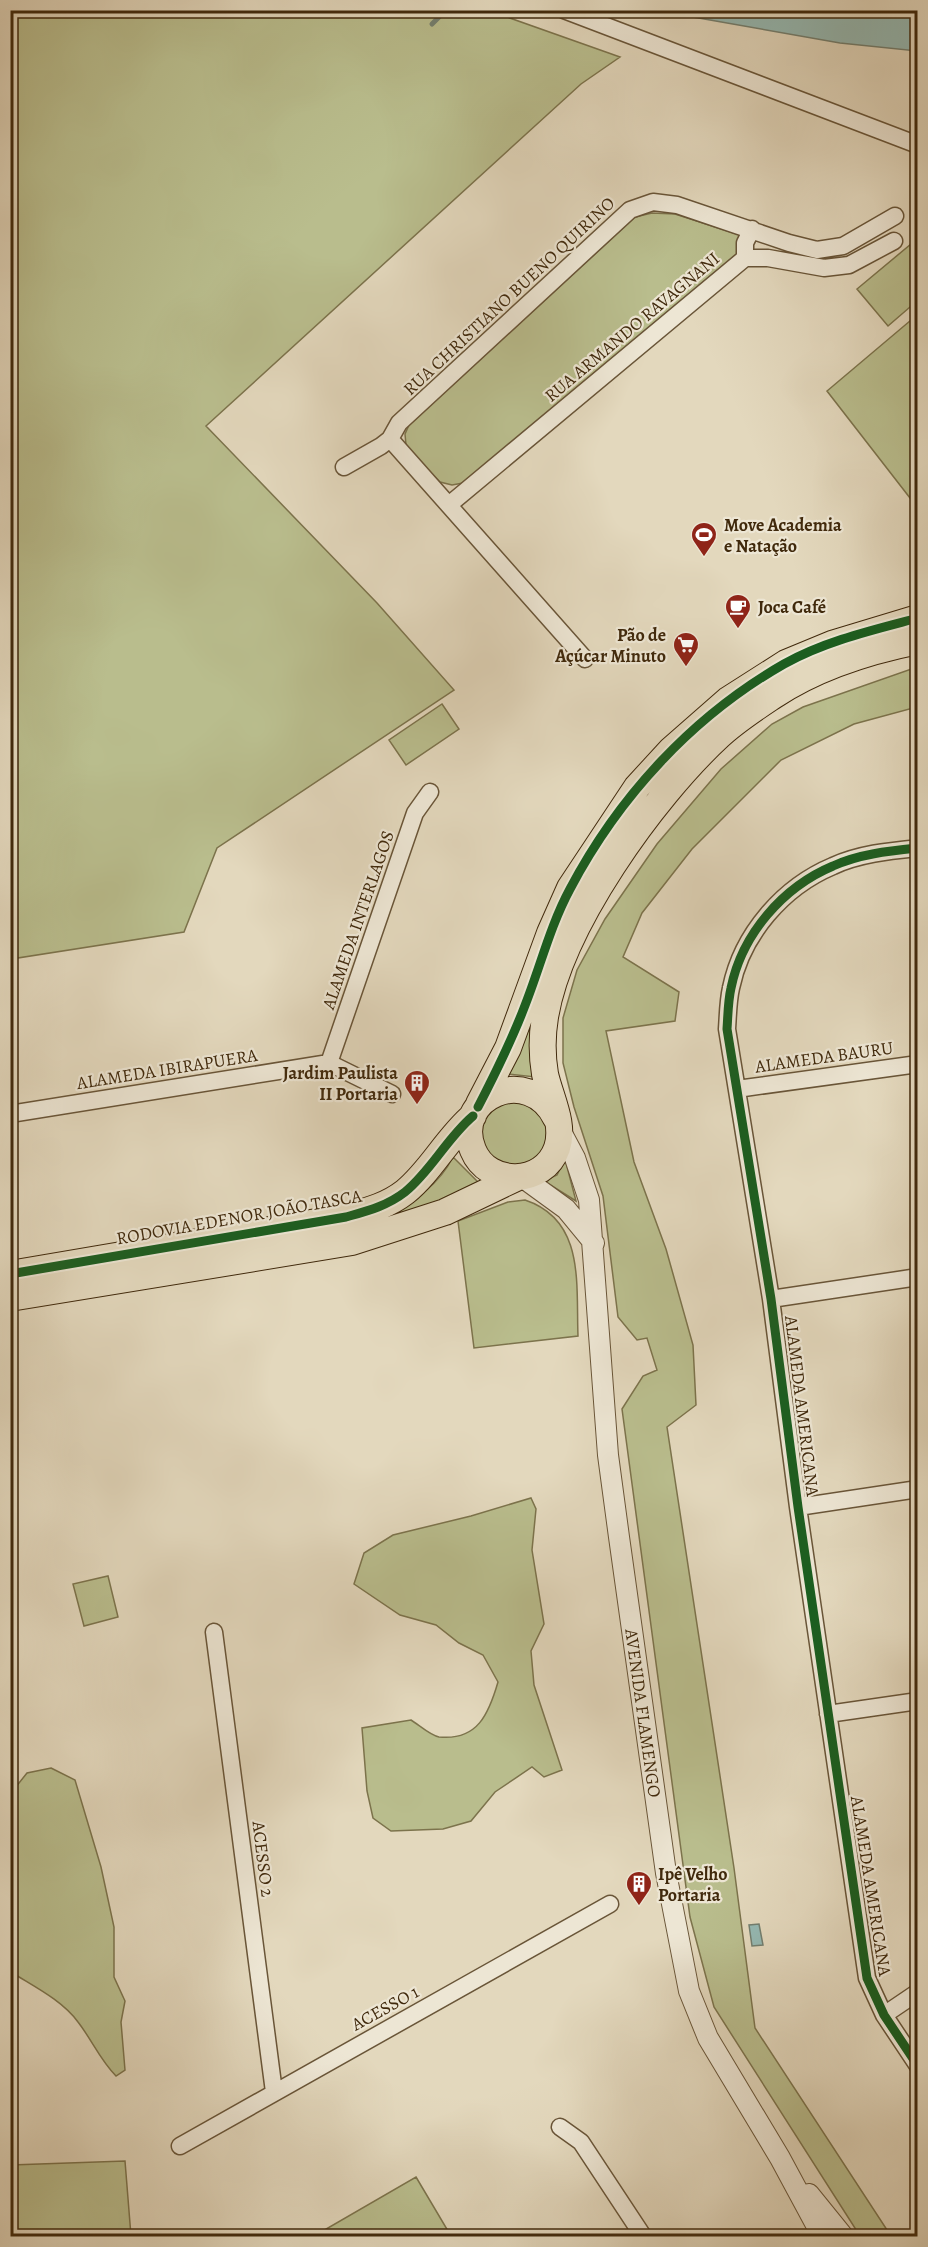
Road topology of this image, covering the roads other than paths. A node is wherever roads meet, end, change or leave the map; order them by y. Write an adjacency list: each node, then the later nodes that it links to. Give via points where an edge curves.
1 (564, 10): 2 (street)
2 (918, 145)
3 (896, 216): 4 (street, via 843,246 817,250)
4 (752, 229): 6 (street, via 745,243); 7 (street, RUA CHRISTIANO BUENO QUIRINO, via 677,205 653,202 630,210 399,423)
5 (894, 240): 6 (street, RUA ARMANDO RAVAGNANI, via 849,265 824,268)
6 (745, 258): 9 (street, RUA ARMANDO RAVAGNANI)
7 (390, 439): 8 (street, RUA CHRISTIANO BUENO QUIRINO); 9 (street)
8 (344, 467)
9 (450, 504): 12 (street)
10 (918, 618): 19 (main road, RODOVIA EDENOR JOÃO TASCA, via 832,644 786,663 728,700 671,750 637,787 570,888 512,1038)
11 (918, 641): 21 (main road, via 828,667 774,695 720,735 662,800 622,853 583,913 553,981 543,1039 545,1072)
12 (585, 659)
13 (430, 792): 15 (street, ALAMEDA INTERLAGOS, via 415,813)
14 (918, 848): 17 (street, ALAMEDA AMERICANA, via 874,853 832,866 792,891 762,920 743,950 730,988 727,1029)
15 (329, 1063): 18 (street); 20 (street, ALAMEDA IBIRAPUERA)
16 (918, 1064): 17 (street, ALAMEDA BAURU)
17 (737, 1089): 27 (street, ALAMEDA AMERICANA)
18 (392, 1094)
19 (475, 1111): 21 (main road, via 495,1093 515,1089 544,1100); 22 (main road, via 470,1138 477,1159 494,1174); 24 (main road, RODOVIA EDENOR JOÃO TASCA, via 405,1191 382,1206 346,1217)
20 (10, 1114)
21 (558, 1123): 22 (main road, via 559,1138 552,1158 537,1172); 23 (street, AVENIDA FLAMENGO, via 586,1190)
22 (519, 1178): 23 (street, via 566,1209); 26 (main road, via 446,1212 352,1242)
23 (594, 1243): 40 (street, AVENIDA FLAMENGO, via 608,1455 677,1935 689,1990 708,2038)
24 (10, 1274)
25 (918, 1277): 27 (street)
26 (10, 1298)
27 (771, 1299): 29 (street, ALAMEDA AMERICANA)
28 (918, 1489): 29 (street)
29 (798, 1507): 32 (street, ALAMEDA AMERICANA)
30 (214, 1632): 37 (street, ACESSO 2)
31 (918, 1701): 32 (street)
32 (828, 1714): 35 (street, ALAMEDA AMERICANA, via 867,1978)
33 (610, 1904): 37 (street, ACESSO 1)
34 (918, 1992): 35 (street)
35 (884, 2015): 36 (street, ALAMEDA AMERICANA)
36 (918, 2066)
37 (274, 2092): 39 (street, ACESSO 1)
38 (560, 2127): 41 (street, via 581,2142)
39 (180, 2146)
40 (780, 2158): 42 (street, AVENIDA FLAMENGO); 43 (street, AVENIDA FLAMENGO)
41 (643, 2236)
42 (822, 2236)
43 (843, 2236)

